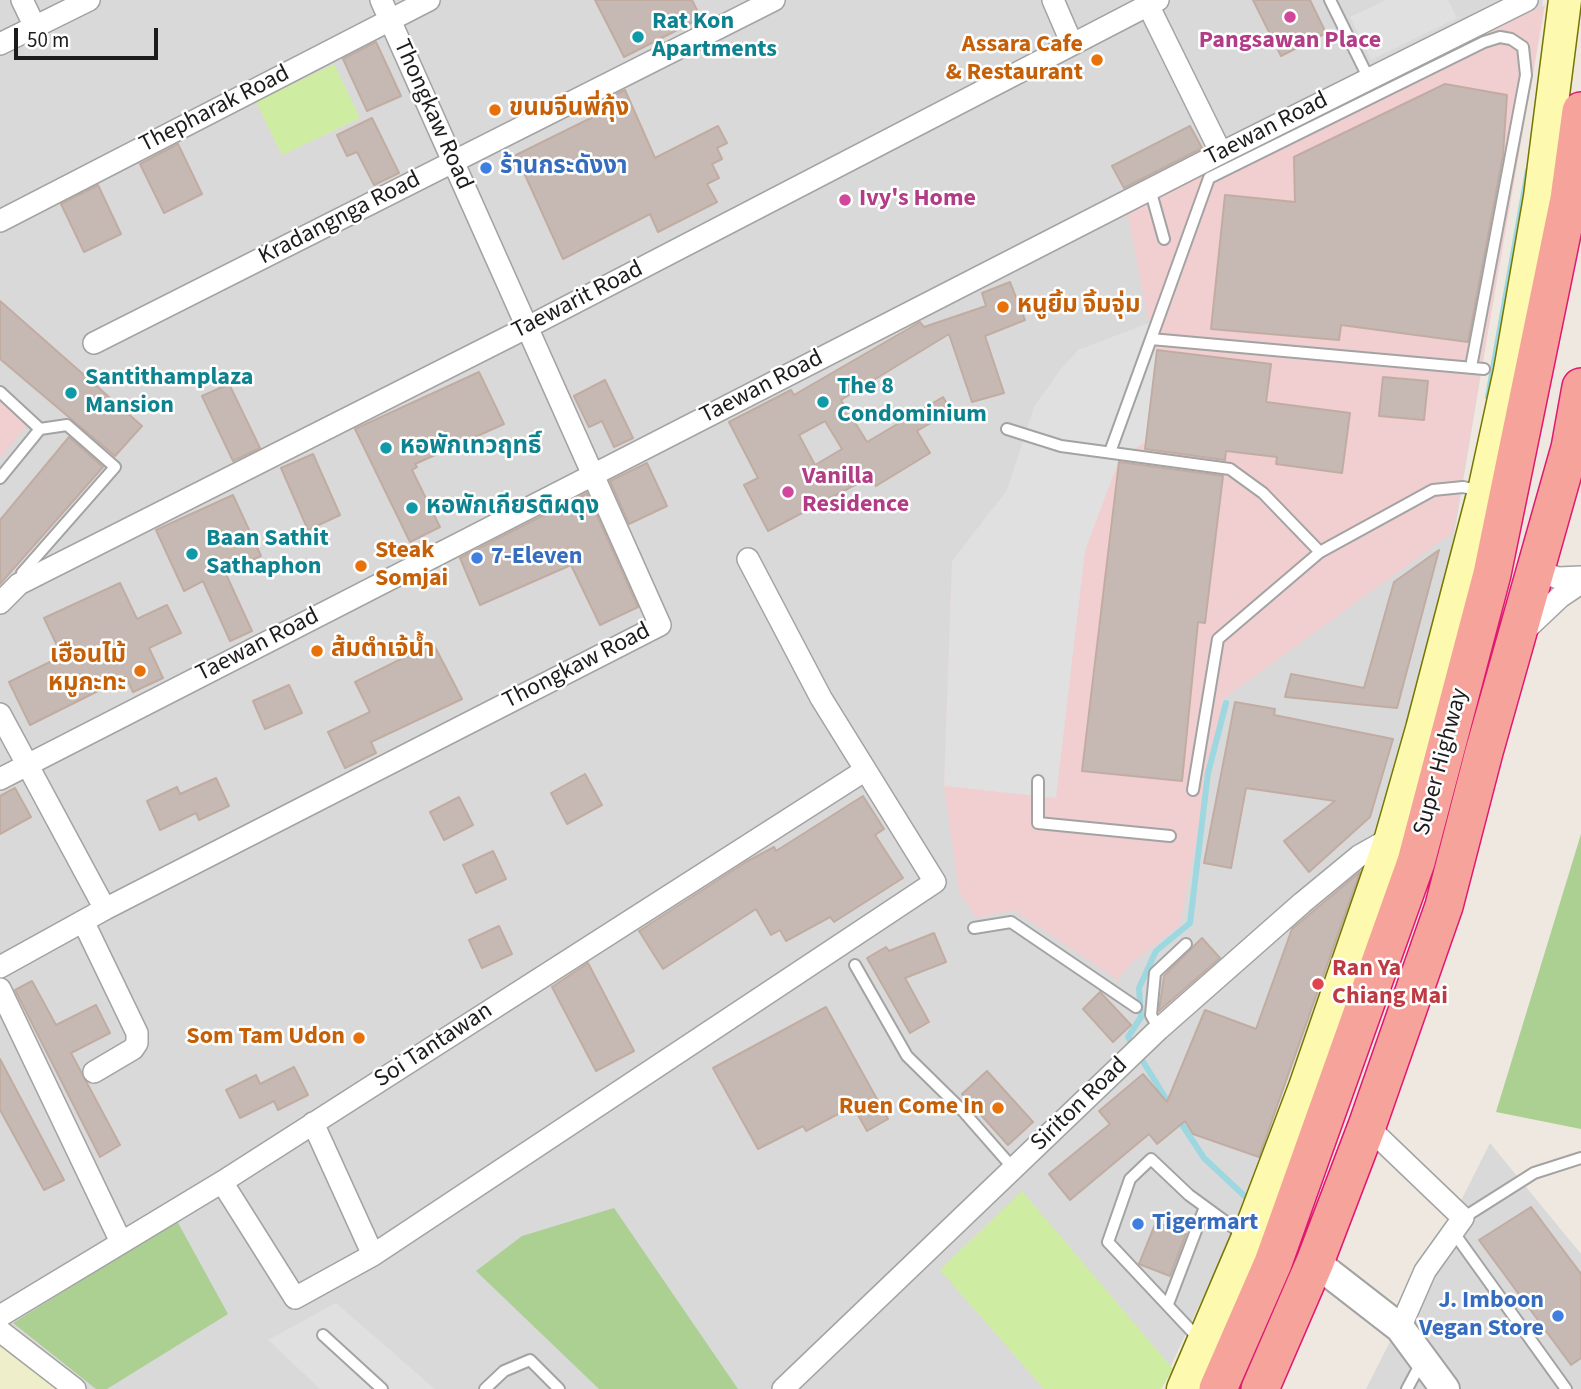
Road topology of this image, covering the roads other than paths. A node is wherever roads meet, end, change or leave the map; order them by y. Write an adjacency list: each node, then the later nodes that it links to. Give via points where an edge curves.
1 (22, 0): 12 (street)
2 (89, 0): 12 (street)
3 (381, 0): 11 (street, Thongkaw Road)
4 (429, 0): 11 (street, Thepharak Road)
5 (774, 0): 18 (street, Kradangnga Road)
6 (1053, 0): 14 (street)
7 (1331, 0): 15 (lane)
8 (1527, 0): 15 (street, Taewan Road)
9 (1565, 0): 35 (main road, via 1525,289)
10 (1153, 3): 14 (street, Taewarit Road); 17 (street)
11 (390, 20): 18 (street, Thongkaw Road); 20 (street, Thepharak Road)
12 (34, 27): 13 (street)
13 (0, 44)
14 (1072, 44): 22 (street, Taewarit Road)
15 (1369, 79): 17 (street, Taewan Road)
16 (1581, 111): 86 (highway, Super Highway, via 1569,200 1492,574 1416,862 1278,1250)
17 (1221, 153): 19 (street, Taewan Road)
18 (453, 162): 22 (street, Thongkaw Road); 24 (street, Kradangnga Road)
19 (1150, 189): 21 (lane); 33 (street, Taewan Road)
20 (0, 221)
21 (1164, 239)
22 (526, 328): 33 (street, Thongkaw Road); 42 (street, Taewarit Road, via 19,584)
23 (1151, 339): 25 (lane); 25 (lane, via 1209,177 1500,37 1523,47 1526,75); 32 (lane)
24 (94, 344)
25 (1471, 367): 26 (lane)
26 (1484, 369)
27 (1581, 387): 31 (highway, Super Highway)
28 (0, 392): 29 (lane)
29 (40, 429): 34 (lane); 39 (lane, via 67,425 115,467)
30 (1007, 429): 32 (lane, via 1061,446)
31 (1576, 442): 38 (highway, Super Highway)
32 (1110, 452): 36 (lane, via 1230,469 1263,493)
33 (591, 475): 45 (street, Taewan Road); 52 (street, Thongkaw Road, via 660,625)
34 (0, 478)
35 (1475, 489): 36 (lane, via 1433,491); 51 (main road)
36 (1320, 552): 49 (lane, via 1218,639)
37 (748, 559): 46 (street)
38 (1538, 563): 40 (street, via 1558,578); 43 (highway, Super Highway)
39 (22, 573)
40 (1581, 577)
41 (1581, 583): 43 (street, via 1531,622)
42 (0, 603)
43 (1514, 646): 63 (highway, Super Highway, via 1444,906)
44 (0, 714): 45 (street)
45 (27, 765): 47 (street, Taewan Road); 52 (street)
46 (864, 771): 62 (street, Soi Tantawan); 71 (street, via 935,882)
47 (0, 779)
48 (1038, 781): 50 (lane, via 1038,823)
49 (1193, 790)
50 (1170, 836)
51 (1391, 838): 60 (street, Siriton Road, via 1359,856 1302,903); 69 (main road, via 1352,957)
52 (105, 909): 53 (street, Thongkaw Road)
53 (83, 921): 57 (street, Thongkaw Road); 61 (street, via 137,1043)
54 (974, 928): 59 (lane, via 1011,922)
55 (1186, 944): 60 (lane, via 1154,972 1151,1015)
56 (855, 965): 65 (lane, via 908,1056)
57 (0, 967)
58 (0, 989): 70 (street)
59 (1136, 1007)
60 (1155, 1034): 65 (street, Siriton Road)
61 (94, 1072)
62 (313, 1123): 66 (street, Soi Tantawan); 71 (street)
63 (1367, 1126): 68 (street); 72 (highway, Super Highway)
64 (1581, 1158): 68 (lane, via 1534,1173)
65 (1013, 1168): 84 (street, Siriton Road)
66 (222, 1182): 70 (street, Soi Tantawan); 71 (street, via 296,1298)
67 (1205, 1207): 69 (lane); 73 (lane); 73 (lane, via 1151,1159 1129,1179 1108,1242)
68 (1458, 1225): 75 (street, via 1425,1271); 90 (lane)
69 (1245, 1235): 78 (main road)
70 (121, 1242): 74 (street, Soi Tantawan)
71 (373, 1255)
72 (1315, 1262): 75 (street); 87 (highway, Super Highway)
73 (1168, 1304): 78 (lane)
74 (0, 1316)
75 (1400, 1328): 79 (street)
76 (0, 1331): 80 (street)
77 (323, 1335): 81 (lane)
78 (1203, 1344): 85 (main road)
79 (1423, 1359): 88 (lane); 89 (street)
80 (75, 1389)
81 (382, 1389)
82 (485, 1389): 83 (lane, via 504,1371 530,1360)
83 (559, 1389)
84 (783, 1389)
85 (1183, 1389)
86 (1218, 1389)
87 (1260, 1389)
88 (1407, 1389)
89 (1444, 1389)
90 (1566, 1389)

